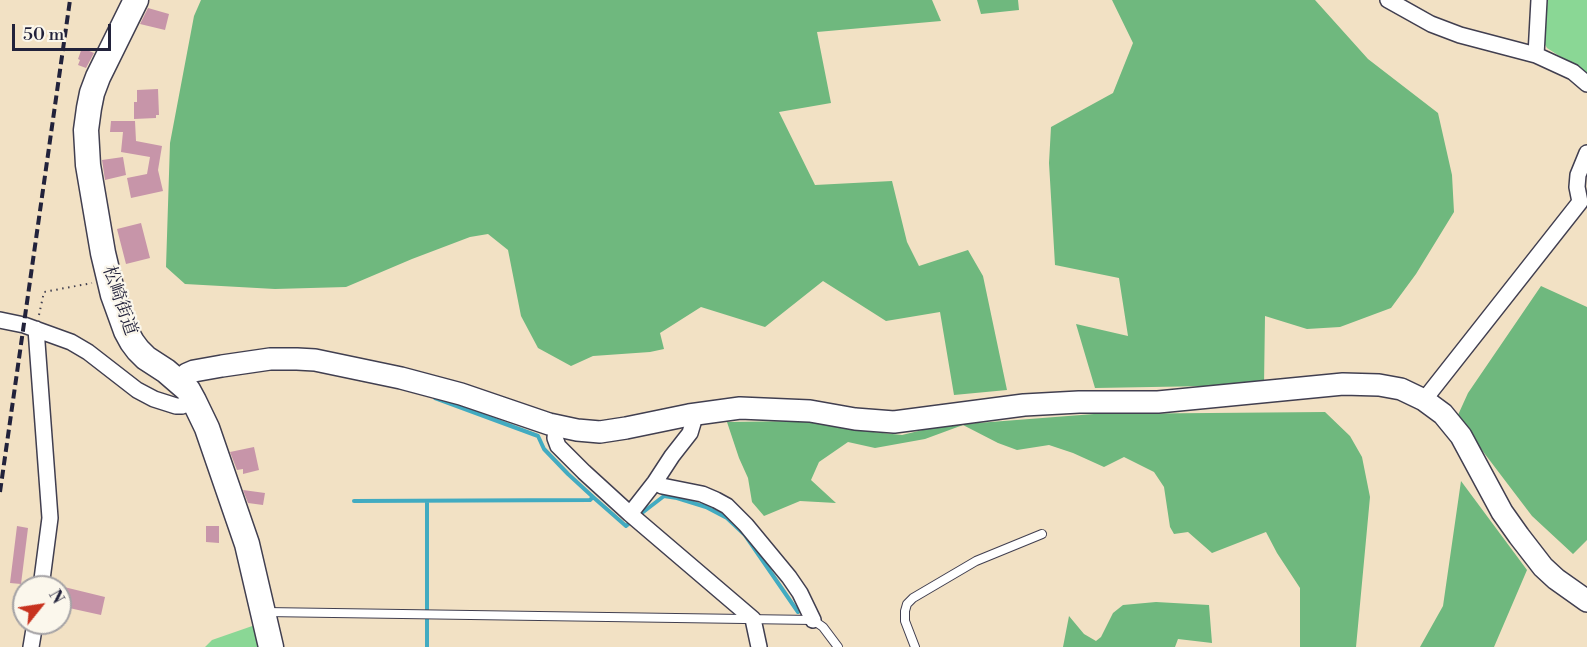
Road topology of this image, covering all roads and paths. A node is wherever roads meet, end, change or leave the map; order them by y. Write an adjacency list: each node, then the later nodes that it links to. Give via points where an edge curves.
1 (136, 0): 8 (main road, 松崎街道, via 98,77 86,130 92,193)
2 (1388, 0): 4 (street, via 1460,35)
3 (1539, 0): 4 (street)
4 (1536, 55): 5 (street, via 1573,72)
5 (1587, 84)
6 (1587, 153): 7 (street, via 1577,187)
7 (1583, 206): 12 (street)
8 (109, 279): 10 (path, via 44,292); 11 (main road, 松崎街道, via 126,331 138,350)
9 (0, 320): 10 (street)
10 (36, 329): 13 (street, via 81,347 154,399 176,406); 19 (street, via 50,518)
11 (180, 382): 13 (main road, 松崎街道); 15 (street, via 194,371 222,366 270,359 315,360 461,394)
12 (1424, 400): 14 (street, via 1401,389 1343,384 1158,402 1024,405 894,422 771,409 740,408); 20 (street, via 1443,414 1461,436 1518,536 1556,579)
13 (194, 401): 21 (main road, 松崎街道, via 243,529)
14 (689, 415): 15 (street, via 600,432); 16 (street, via 693,423 690,433)
15 (556, 426): 17 (street, via 558,446)
16 (655, 482): 17 (street); 23 (street, via 702,494 732,510 789,577)
17 (630, 514): 22 (street)
18 (1042, 534): 27 (lane, via 976,561 913,598 907,604 905,621)
19 (43, 575)
20 (1587, 601)
21 (263, 612): 22 (lane); 24 (main road, 松崎街道)
22 (753, 619): 23 (lane); 25 (street)
23 (813, 620): 26 (lane)
24 (271, 647)
25 (759, 647)
26 (838, 647)
27 (915, 647)

